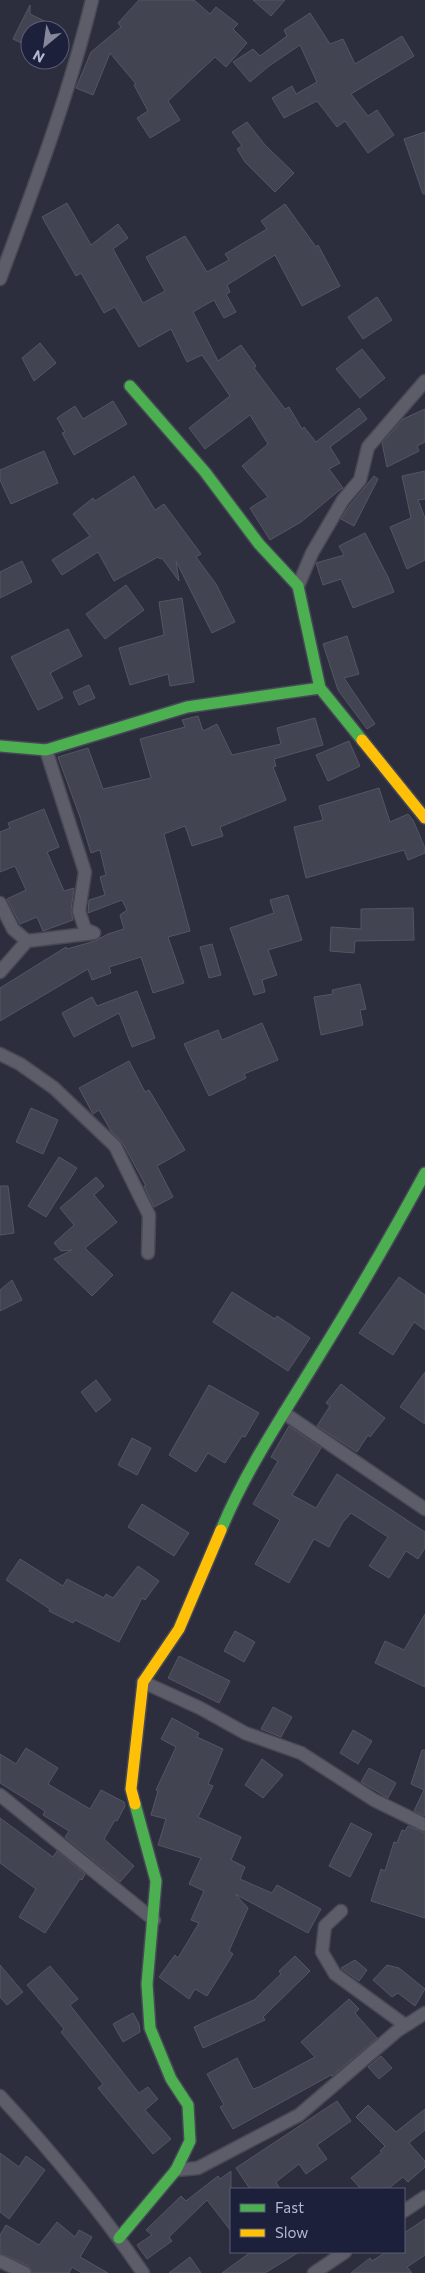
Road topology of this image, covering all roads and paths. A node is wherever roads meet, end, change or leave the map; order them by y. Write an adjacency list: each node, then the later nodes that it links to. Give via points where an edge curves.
1 (92, 0): 2 (street, via 35,186)
2 (0, 279)
3 (425, 381): 5 (street, via 368,446 360,480 343,500)
4 (130, 386): 5 (street, via 205,472 259,544)
5 (298, 586): 6 (street)
6 (320, 688): 8 (street, via 187,707); 9 (street)
7 (0, 746): 8 (street)
8 (46, 750): 11 (street, via 85,872 80,911 85,929 94,933)
9 (425, 818)
10 (0, 903): 11 (street, via 13,929)
11 (27, 941): 12 (street)
12 (0, 972)
13 (0, 1054): 15 (street, via 54,1088 115,1146 149,1215)
14 (425, 1173): 16 (street, via 376,1263)
15 (148, 1253)
16 (284, 1412): 17 (street); 18 (street, via 229,1510 178,1629)
17 (425, 1509)
18 (143, 1682): 20 (street, via 245,1733 300,1753 374,1800); 22 (street, via 131,1789 156,1881)
19 (0, 1795): 22 (street)
20 (425, 1825)
21 (341, 1911): 24 (street, via 325,1926 322,1952 335,1974)
22 (154, 1920): 26 (street, via 147,1984 150,2028 171,2079 188,2105 190,2141)
23 (425, 2013): 24 (street)
24 (405, 2026): 26 (street, via 299,2115 198,2168)
25 (0, 2096): 29 (street, via 49,2148)
26 (176, 2170): 29 (street)
27 (425, 2197): 28 (street)
28 (405, 2210)
29 (119, 2238): 33 (street)
30 (344, 2253): 34 (street)
31 (0, 2261): 32 (street)
32 (25, 2273)
33 (143, 2273)
34 (314, 2273)

